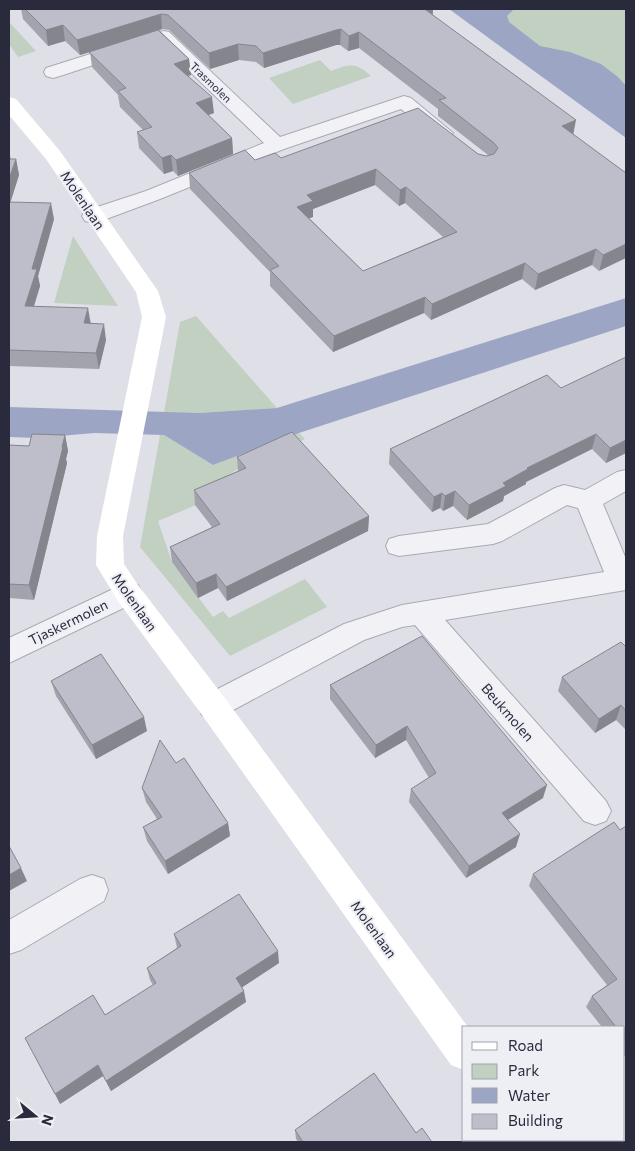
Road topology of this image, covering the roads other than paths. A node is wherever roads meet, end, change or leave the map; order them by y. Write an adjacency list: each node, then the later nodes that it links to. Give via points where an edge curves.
1 (53, 72): 4 (street, Trasmolen, via 163,36)
2 (9, 104): 5 (street, Molenlaan, via 53,155)
3 (455, 142): 4 (street, via 404,102)
4 (277, 145): 5 (street)
5 (93, 216): 10 (street, Molenlaan, via 147,291 154,318 110,536 110,565)
6 (626, 479): 7 (street)
7 (588, 500): 8 (street, via 564,495 493,534); 9 (street)
8 (399, 546)
9 (624, 579): 11 (street)
10 (128, 594): 12 (street, Tjaskermolen); 13 (street, Molenlaan)
11 (422, 613): 13 (street, via 354,632); 14 (street, Beukmolen)
12 (9, 651)
13 (212, 706): 17 (street, Molenlaan)
14 (595, 811)
15 (92, 890): 16 (street)
16 (9, 938)
17 (462, 1049)

